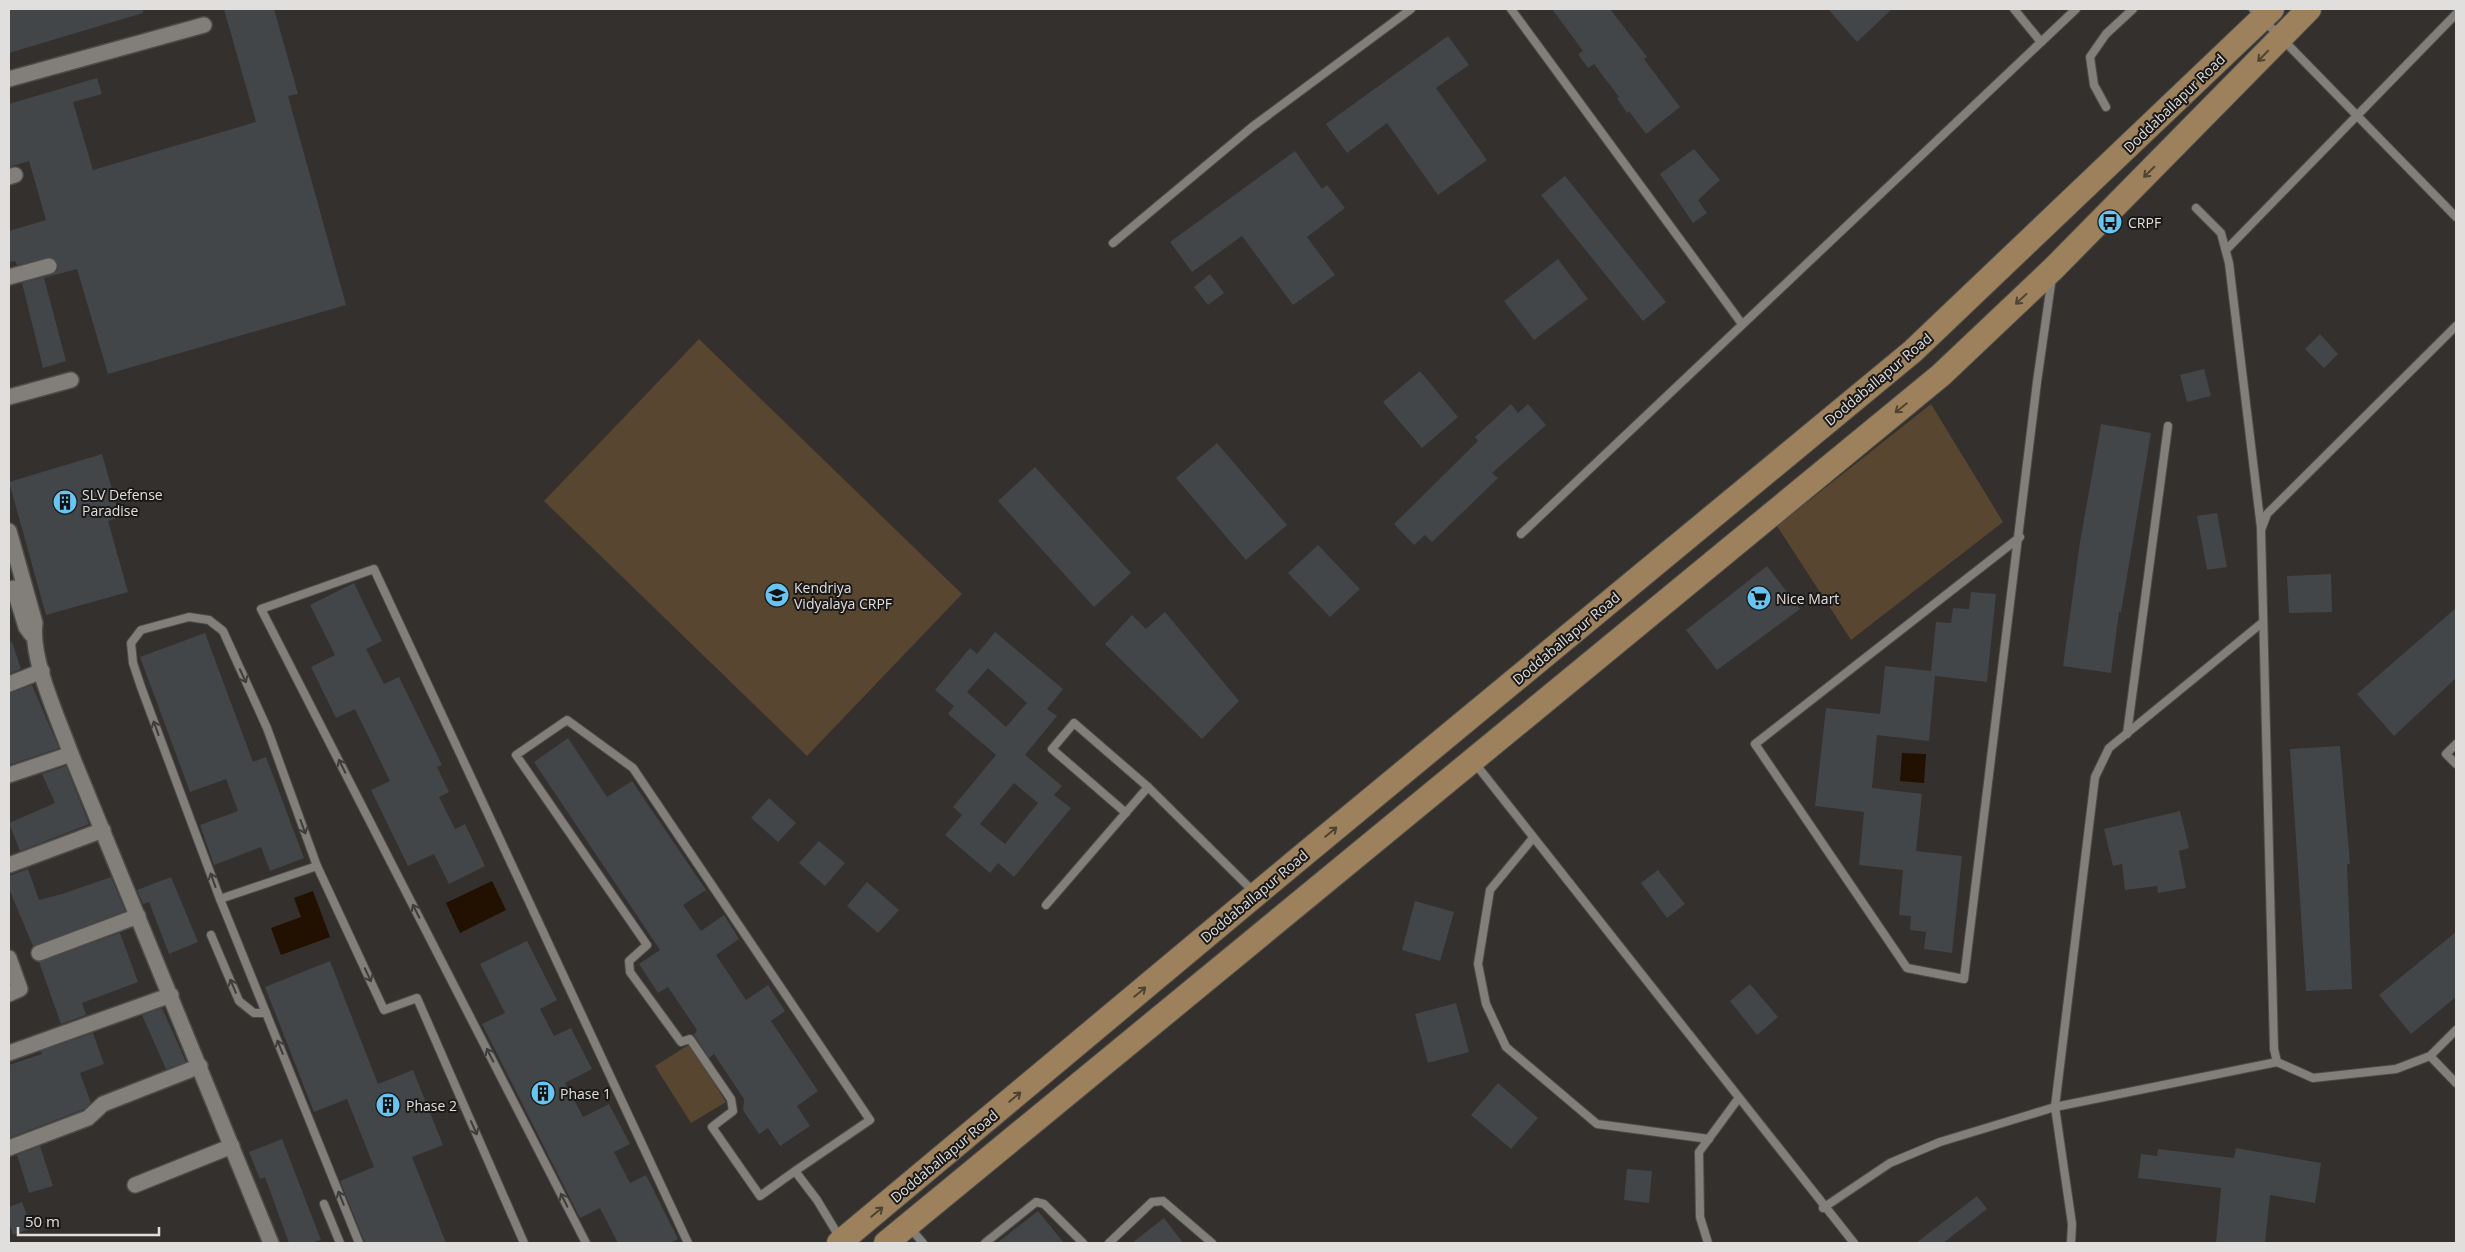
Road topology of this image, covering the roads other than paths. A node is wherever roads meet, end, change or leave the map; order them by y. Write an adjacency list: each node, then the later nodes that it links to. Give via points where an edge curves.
1 (1411, 9): 17 (lane, via 1252,127)
2 (1511, 9): 22 (lane)
3 (2014, 9): 11 (lane)
4 (2076, 9): 11 (lane)
5 (2133, 9): 13 (lane, via 2106,34 2090,58 2094,85)
6 (2309, 9): 10 (main road, Doddaballapur Road)
7 (2263, 12): 10 (lane); 49 (main road, Doddaballapur Road, one-way to 7, via 1913,351)
8 (2456, 14): 14 (lane)
9 (204, 25): 12 (street)
10 (2281, 37): 14 (lane); 20 (main road, Doddaballapur Road, one-way to 20)
11 (2042, 42): 22 (lane)
12 (9, 79)
13 (2106, 107)
14 (2358, 116): 16 (lane); 18 (lane)
15 (2196, 208): 18 (lane, via 2221,233)
16 (2456, 217)
17 (1113, 243)
18 (2226, 250): 27 (lane)
19 (49, 266): 21 (street)
20 (2054, 268): 30 (lane, via 2037,382); 40 (main road, Doddaballapur Road, one-way to 40, via 1941,375)
21 (9, 277)
22 (1742, 324): 29 (lane)
23 (2456, 326): 27 (lane, via 2267,514)
24 (71, 380): 25 (street)
25 (9, 397)
26 (2168, 426): 37 (lane)
27 (2261, 530): 33 (lane)
28 (9, 531): 34 (street, via 35,622)
29 (1521, 534)
30 (2020, 537): 30 (lane, via 1964,979 1907,968 1755,744)
31 (9, 570): 32 (street)
32 (15, 614): 34 (street)
33 (2263, 622): 37 (lane); 62 (lane, via 2274,1049)
34 (33, 638): 35 (street)
35 (42, 671): 36 (street); 39 (street)
36 (9, 684)
37 (2127, 734): 66 (lane, via 2109,748 2095,778)
38 (2456, 744): 41 (lane, via 2446,754)
39 (71, 754): 42 (street); 45 (street)
40 (1472, 760): 46 (lane); 74 (main road, Doddaballapur Road)
41 (2456, 764)
42 (9, 775)
43 (1148, 787): 44 (lane); 44 (lane, via 1074,722 1052,749); 49 (lane)
44 (1126, 813): 51 (lane)
45 (102, 830): 47 (street); 52 (street)
46 (1533, 838): 65 (lane); 67 (lane, via 1490,890 1478,964 1486,1004 1506,1047 1597,1124)
47 (9, 866)
48 (317, 866): 50 (lane); 50 (lane, one-way to 48, via 133,663 131,643 141,630 189,616 209,620 222,632 267,728); 79 (lane, one-way to 79, via 384,1010 417,998)
49 (1256, 895): 75 (main road, Doddaballapur Road, one-way to 49)
50 (220, 899): 58 (lane)
51 (1046, 905)
52 (138, 916): 54 (street); 57 (street)
53 (211, 935): 58 (lane, one-way to 53, via 254,1013 239,1001)
54 (39, 953)
55 (9, 958): 56 (street, via 20,989)
56 (9, 994)
57 (171, 995): 60 (street); 63 (street)
58 (266, 1013): 78 (lane, one-way to 58)
59 (2456, 1030): 61 (lane)
60 (9, 1053)
61 (2430, 1056): 62 (lane, via 2396,1069 2313,1078); 64 (lane)
62 (2277, 1062): 66 (lane)
63 (200, 1066): 68 (street); 69 (street, via 103,1104 88,1118)
64 (2456, 1083)
65 (1738, 1099): 67 (lane); 73 (lane)
66 (2055, 1107): 73 (lane, via 1940,1142 1890,1163); 90 (lane, via 2072,1224)
67 (1709, 1139): 88 (lane, via 1699,1152 1700,1217)
68 (232, 1146): 71 (street); 76 (street)
69 (9, 1148)
70 (795, 1171): 70 (lane, via 760,1196 712,1127 733,1111 731,1099 690,1039 681,1042 630,972 629,961 647,945 516,755 567,720 633,768 870,1120); 75 (lane, via 817,1200)
71 (135, 1185)
72 (324, 1204): 77 (lane)
73 (1823, 1208): 89 (lane)
74 (907, 1225): 82 (main road, Doddaballapur Road); 83 (lane)
75 (841, 1242)
76 (271, 1243)
77 (340, 1243)
78 (359, 1243)
79 (524, 1243)
80 (586, 1243): 81 (lane, one-way to 81, via 261,609 374,569)
81 (688, 1243)
82 (886, 1243)
83 (923, 1243)
84 (985, 1243): 85 (lane, via 1036,1202 1044,1204)
85 (1082, 1243)
86 (1109, 1243): 87 (lane, via 1152,1202 1163,1200)
87 (1212, 1243)
88 (1708, 1243)
89 (1854, 1243)
90 (2071, 1243)

